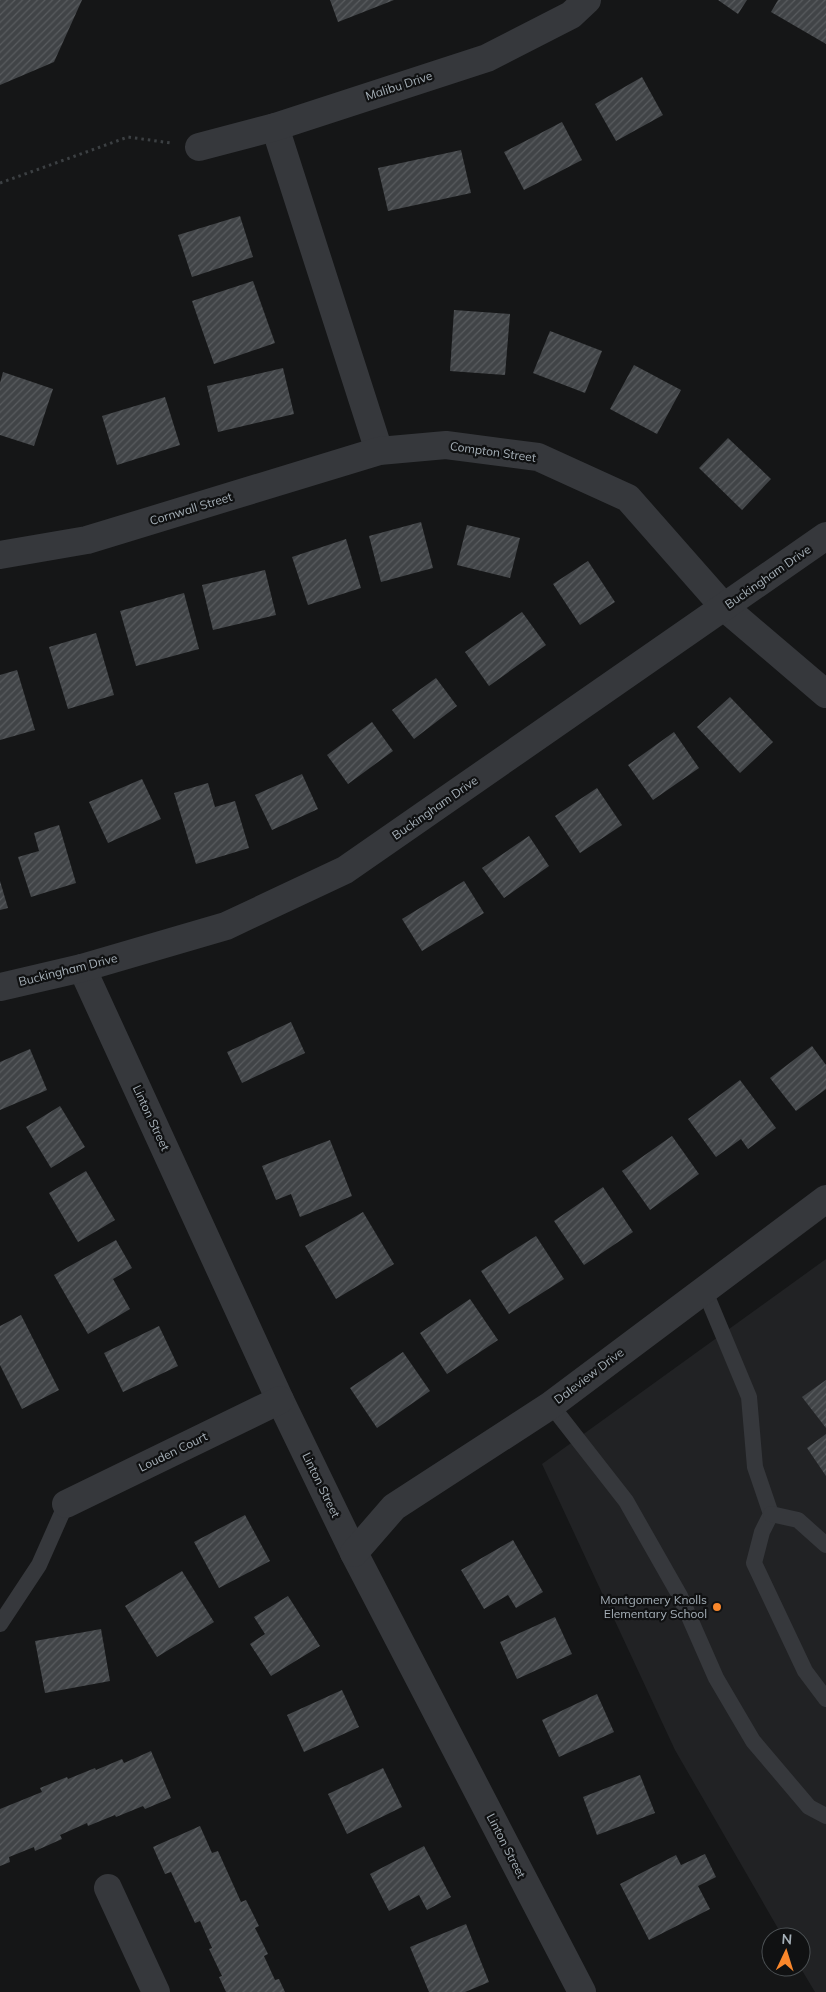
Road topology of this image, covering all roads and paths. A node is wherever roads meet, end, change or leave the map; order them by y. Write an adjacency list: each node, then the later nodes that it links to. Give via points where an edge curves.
1 (587, 0): 2 (street, Malibu Drive, via 571,15 486,58)
2 (275, 127): 3 (street, Malibu Drive); 5 (street)
3 (199, 147): 4 (path, via 128,137)
4 (0, 183)
5 (380, 451): 7 (street, Cornwall Street, via 87,540); 8 (street, Compton Street, via 446,445 538,457 628,498)
6 (826, 536): 8 (street, Buckingham Drive)
7 (0, 555)
8 (724, 607): 9 (street, Compton Street); 10 (street, Buckingham Drive, via 345,870 226,926)
9 (826, 694)
10 (82, 968): 11 (street, Buckingham Drive); 14 (street, Linton Street)
11 (0, 987)
12 (826, 1199): 13 (street, Daleview Drive, via 803,1219)
13 (704, 1288): 15 (street, Daleview Drive); 17 (lane, via 749,1397 755,1467)
14 (280, 1400): 16 (street, Louden Court); 19 (street, Linton Street)
15 (551, 1404): 19 (street, Daleview Drive, via 394,1507); 22 (lane, via 626,1501 680,1596 716,1678 753,1741 809,1808)
16 (66, 1504): 20 (lane, via 39,1565)
17 (771, 1514): 18 (lane, via 798,1520); 21 (lane, via 762,1532 754,1563 805,1671)
18 (826, 1545)
19 (354, 1553): 25 (street, Linton Street)
20 (0, 1624)
21 (826, 1700)
22 (826, 1816)
23 (108, 1888): 24 (street)
24 (156, 1992)
25 (582, 1992)

